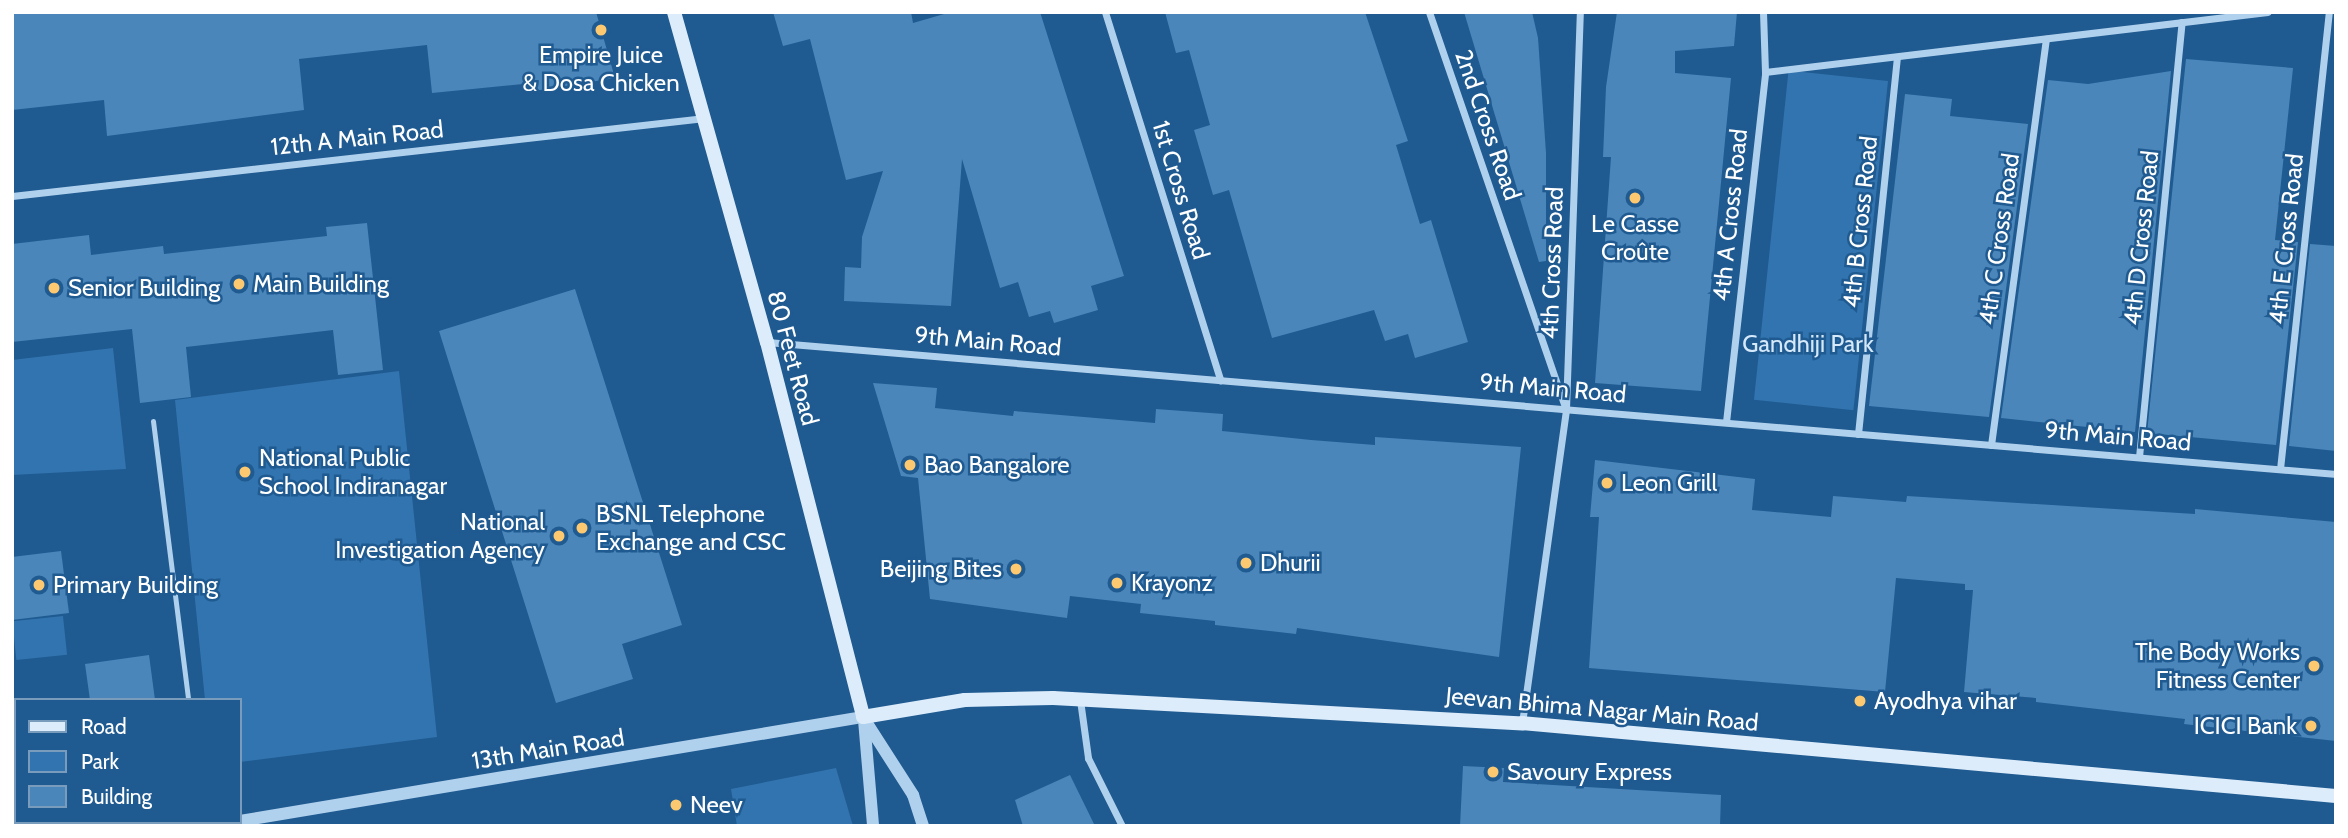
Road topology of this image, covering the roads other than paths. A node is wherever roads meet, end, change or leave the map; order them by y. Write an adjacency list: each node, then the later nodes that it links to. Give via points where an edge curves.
1 (674, 12): 12 (main road, 80 Feet Road)
2 (1105, 12): 15 (street, 1st Cross Road)
3 (1429, 12): 16 (street, 2nd Cross Road)
4 (1580, 12): 16 (street, 4th Cross Road)
5 (1763, 12): 11 (street, 4th A Cross Road)
6 (2267, 12): 8 (street)
7 (2329, 12): 22 (street, 4th E Cross Road)
8 (2182, 22): 9 (street); 21 (street, 4th D Cross Road)
9 (2046, 39): 10 (street); 20 (street, 4th C Cross Road)
10 (1897, 57): 11 (street); 19 (street, 4th B Cross Road)
11 (1765, 72): 18 (street, 4th A Cross Road)
12 (705, 118): 13 (street, 12th A Main Road); 14 (main road, 80 Feet Road)
13 (12, 196)
14 (767, 342): 15 (street, 9th Main Road); 26 (main road, 80 Feet Road)
15 (1220, 380): 16 (street, 9th Main Road)
16 (1566, 409): 18 (street, 9th Main Road); 27 (street, 4th Cross Road)
17 (153, 421): 24 (lane)
18 (1726, 422): 19 (street, 9th Main Road)
19 (1858, 433): 20 (street, 9th Main Road)
20 (1991, 444): 21 (street, 9th Main Road)
21 (2139, 457): 22 (street, 9th Main Road)
22 (2280, 469): 23 (street, 9th Main Road)
23 (2336, 474)
24 (188, 698)
25 (1079, 699): 26 (main road, Jeevan Bhima Nagar Main Road, via 965,700); 27 (main road, Jeevan Bhima Nagar Main Road); 32 (street, via 1088,758)
26 (863, 717): 29 (street, 13th Main Road); 30 (street, 80 Feet Road); 31 (street, 80 Feet Road, via 913,795)
27 (1522, 723): 28 (main road, Jeevan Bhima Nagar Main Road)
28 (2336, 796)
29 (242, 821)
30 (873, 826)
31 (923, 826)
32 (1122, 826)

